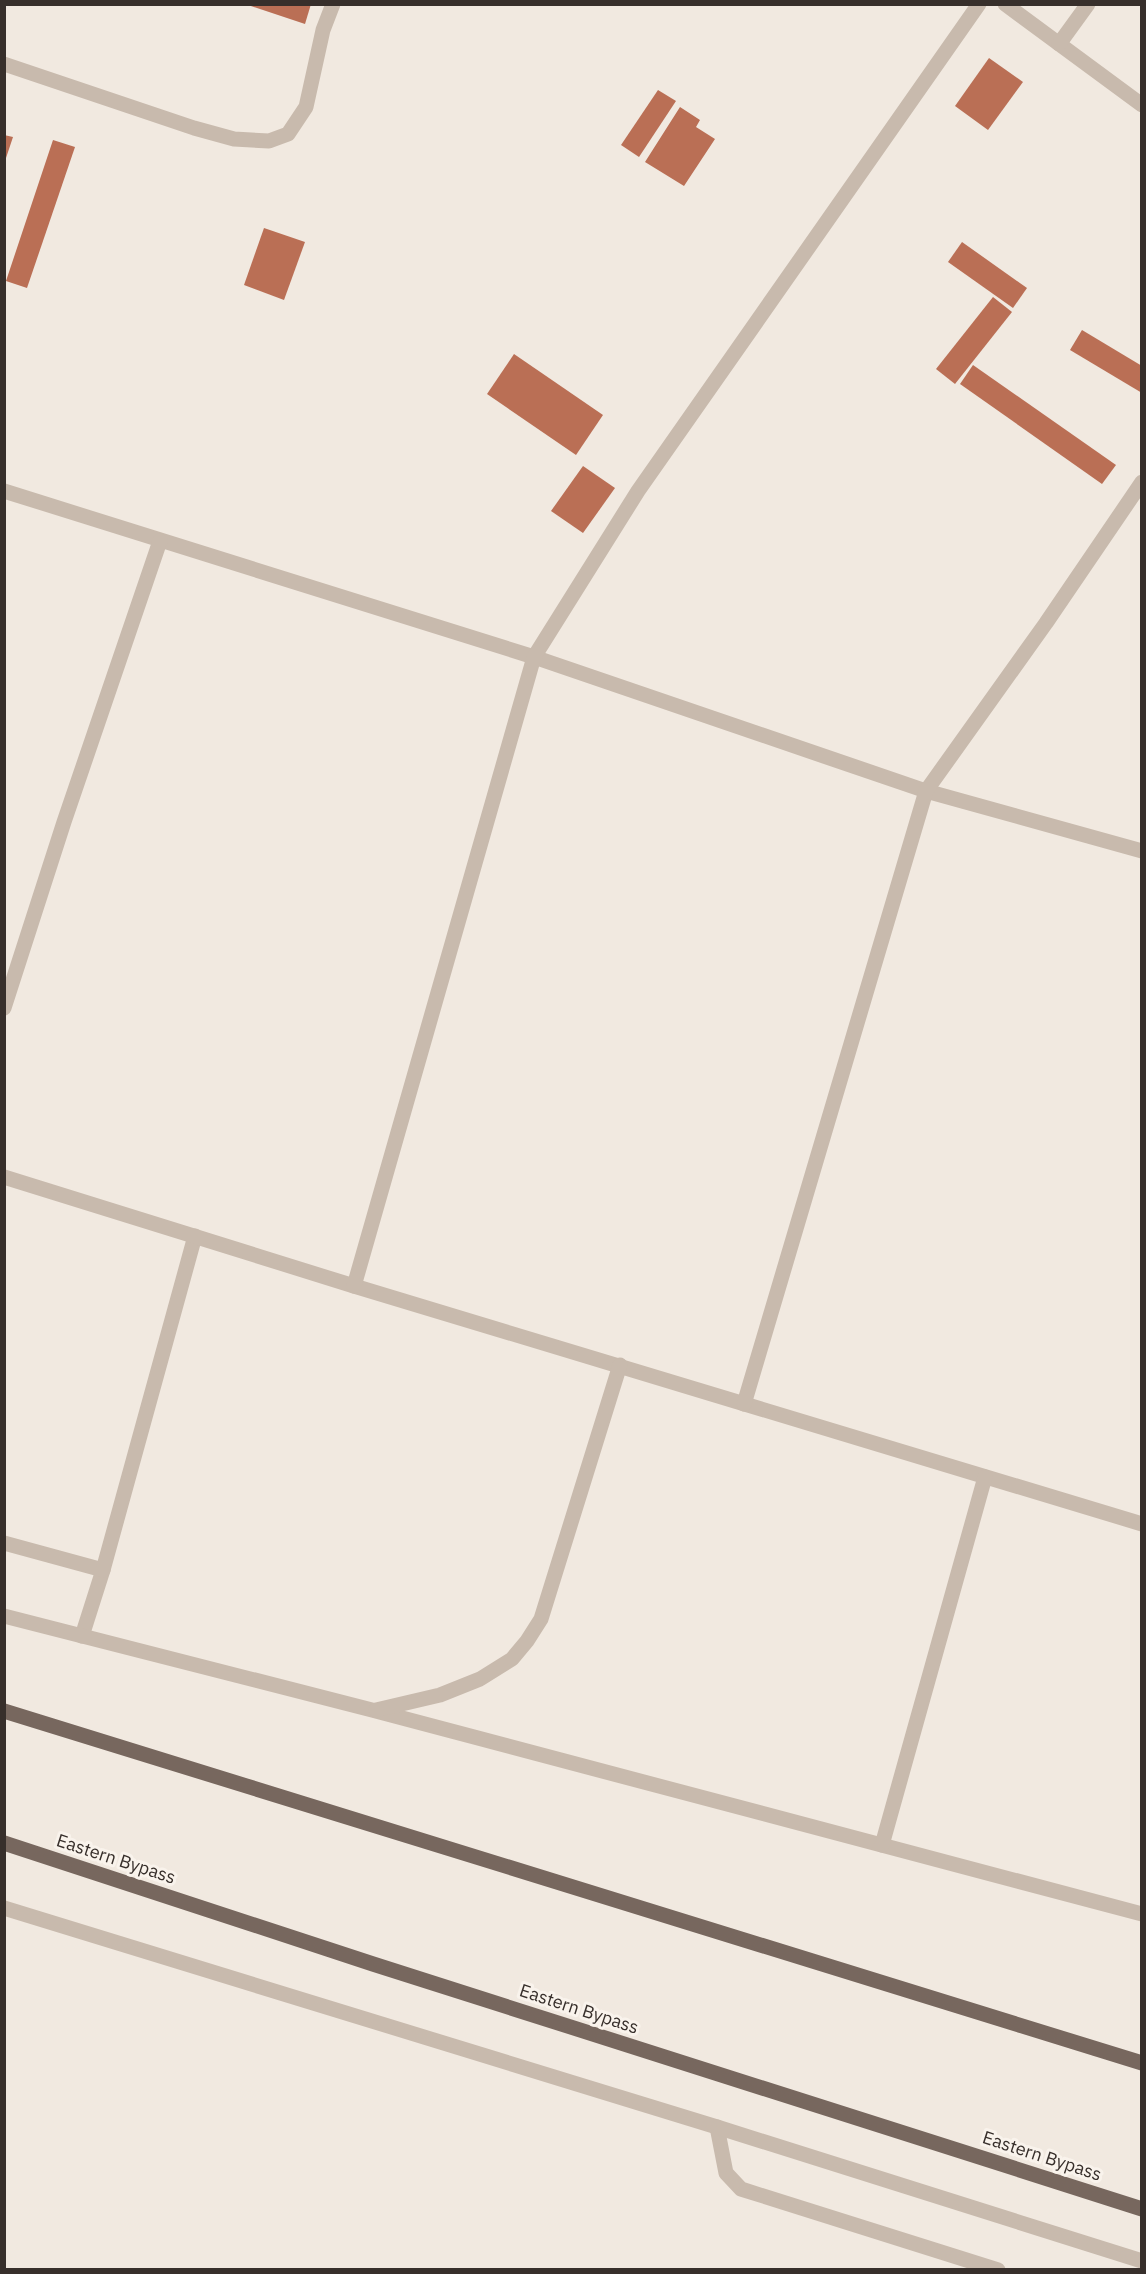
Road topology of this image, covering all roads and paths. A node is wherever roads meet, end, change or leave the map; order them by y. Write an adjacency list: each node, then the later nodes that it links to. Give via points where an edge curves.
1 (333, 4): 6 (street, via 323,30 306,107 288,134 269,141 234,139 194,128)
2 (979, 4): 11 (street, via 638,491)
3 (1005, 4): 5 (street)
4 (1088, 4): 5 (street)
5 (1059, 44): 7 (street)
6 (4, 64)
7 (1142, 105)
8 (1142, 482): 12 (street)
9 (4, 491): 10 (street)
10 (160, 541): 11 (street); 14 (street)
11 (534, 657): 12 (street); 17 (street)
12 (926, 791): 13 (street); 19 (street)
13 (1142, 851)
14 (4, 1008)
15 (4, 1177): 16 (street)
16 (195, 1236): 17 (street); 23 (street)
17 (354, 1286): 18 (street)
18 (620, 1365): 19 (street); 26 (street, via 541,1619 527,1641 512,1659 480,1679 440,1695)
19 (744, 1404): 20 (street)
20 (985, 1477): 21 (street); 29 (street)
21 (1142, 1524)
22 (4, 1543): 23 (street)
23 (103, 1570): 25 (street)
24 (4, 1616): 25 (street)
25 (82, 1636): 26 (street)
26 (372, 1710): 29 (street)
27 (4, 1711): 32 (main road)
28 (4, 1843): 34 (main road, Eastern Bypass)
29 (882, 1845): 31 (street)
30 (4, 1908): 33 (street)
31 (1142, 1914)
32 (1142, 2063)
33 (717, 2127): 35 (street); 36 (street, via 726,2173 741,2190)
34 (1142, 2209)
35 (1142, 2261)
36 (998, 2270)

